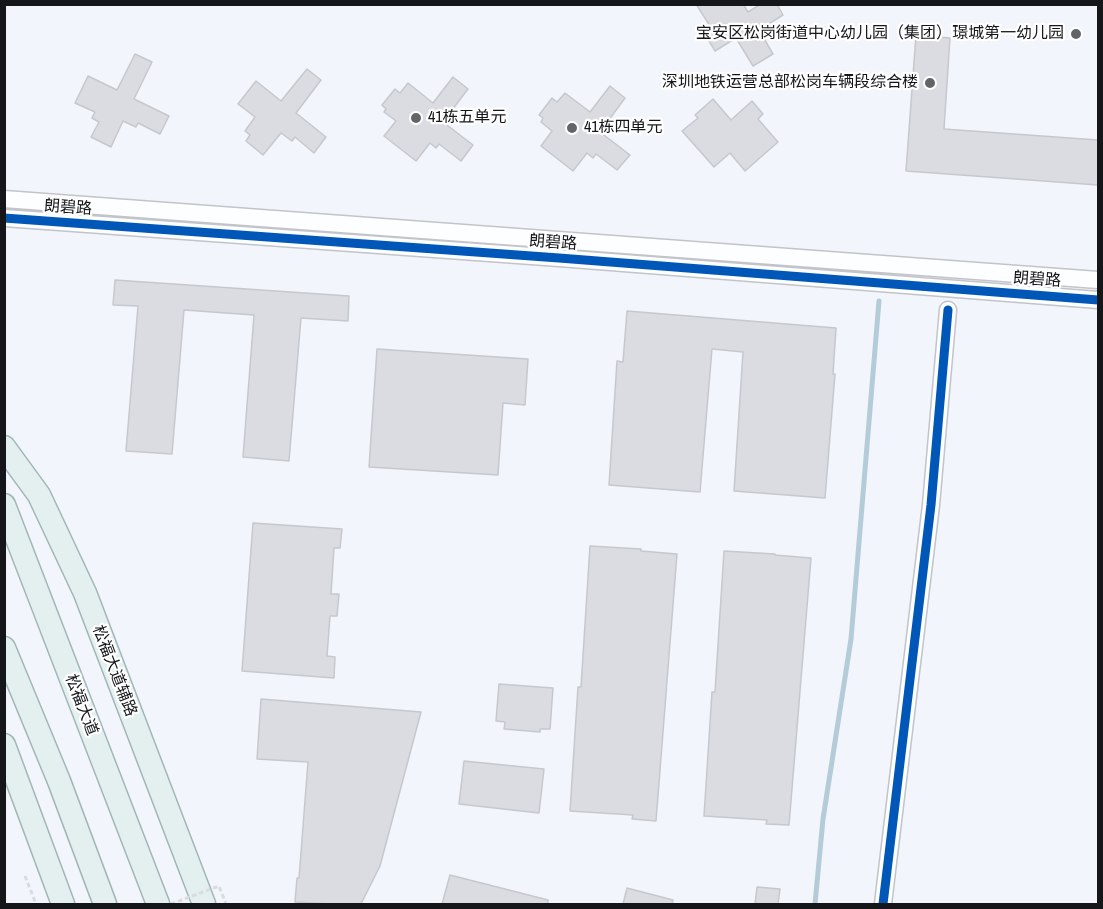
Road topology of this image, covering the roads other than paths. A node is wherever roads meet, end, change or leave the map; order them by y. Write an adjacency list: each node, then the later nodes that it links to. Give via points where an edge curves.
1 (4, 199): 3 (street, 朗碧路)
2 (4, 218): 4 (street, 朗碧路)
3 (1098, 280)
4 (1098, 300)
5 (948, 310): 14 (street, via 931,505)
6 (4, 447): 13 (main road, 松福大道辅路, via 39,495 85,593)
7 (4, 505): 12 (main road, 松福大道)
8 (4, 648): 11 (main road)
9 (4, 745): 10 (main road)
10 (63, 904)
11 (105, 904)
12 (158, 904)
13 (204, 904)
14 (883, 904)

